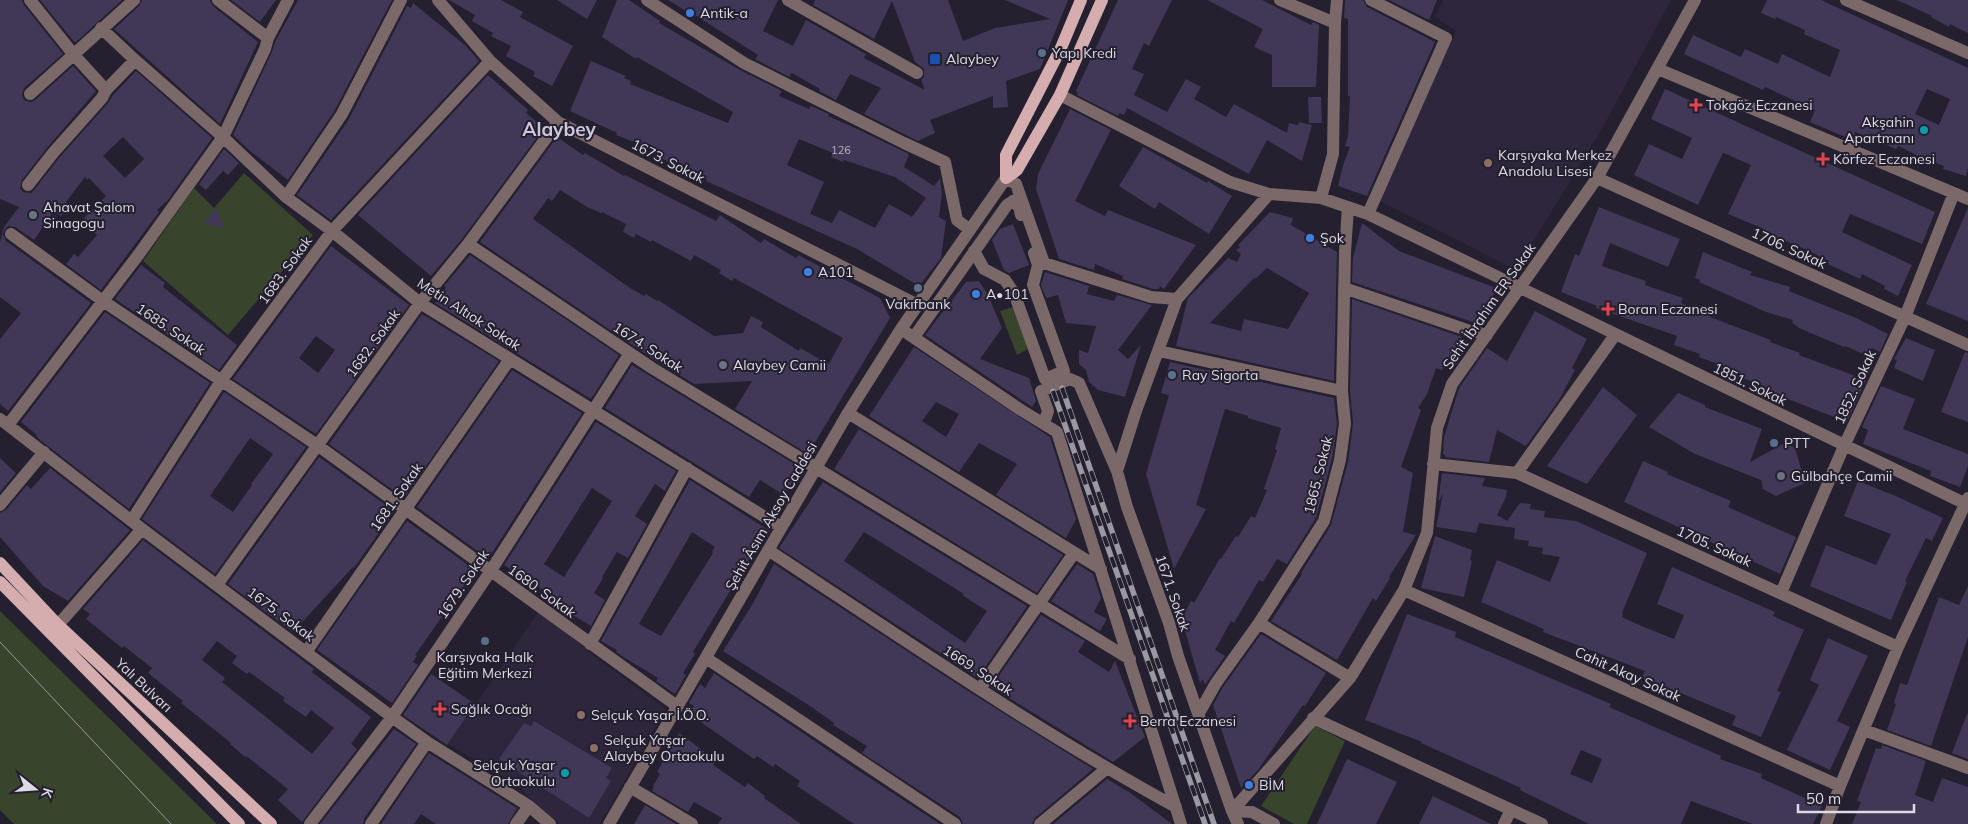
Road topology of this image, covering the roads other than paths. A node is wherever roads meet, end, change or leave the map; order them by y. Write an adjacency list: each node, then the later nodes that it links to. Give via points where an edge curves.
1 (30, 0): 21 (street)
2 (134, 0): 18 (street)
3 (218, 0): 19 (street)
4 (288, 0): 19 (street)
5 (401, 0): 36 (street, via 342,114)
6 (438, 0): 23 (street, 1673. Sokak)
7 (647, 0): 41 (street, via 744,63 946,162 957,220)
8 (788, 0): 25 (street)
9 (1081, 0): 31 (main road, via 1057,56 1006,155)
10 (1102, 0): 28 (main road)
11 (1280, 0): 17 (street)
12 (1337, 0): 17 (street)
13 (1371, 0): 16 (street)
14 (1695, 0): 24 (street, Sehit İbrahim ER Sokak)
15 (1846, 0): 20 (street)
16 (1390, 4): 40 (street, via 1446,38)
17 (1335, 23): 37 (street, via 1334,154)
18 (101, 28): 21 (street); 22 (street, Metin Altıok Sokak)
19 (268, 38): 30 (street)
20 (1968, 54)
21 (74, 55): 26 (street); 27 (street)
22 (135, 60): 26 (street); 30 (street, Metin Altıok Sokak)
23 (490, 61): 29 (street, 1673. Sokak); 42 (street, 1683. Sokak)
24 (1658, 69): 32 (street, Sehit İbrahim ER Sokak); 34 (street)
25 (917, 73)
26 (106, 90): 33 (street)
27 (30, 94)
28 (1060, 95): 31 (main road, via 1017,170); 35 (street, 1851. Sokak, via 1230,182)
29 (558, 122): 44 (street, 1682. Sokak); 51 (street, 1673. Sokak)
30 (223, 137): 36 (street, Metin Altıok Sokak); 49 (street)
31 (1006, 178): 41 (street, Şehit Âsım Aksoy Caddesi); 48 (street, via 1016,184 1044,263 1152,297)
32 (1597, 178): 46 (street, Sehit İbrahim ER Sokak); 52 (street, 1706. Sokak)
33 (28, 185)
34 (1954, 193): 38 (street); 52 (street, 1852. Sokak)
35 (1269, 194): 37 (street, 1851. Sokak); 48 (street)
36 (286, 197): 42 (street, Metin Altıok Sokak)
37 (1321, 198): 39 (street, 1851. Sokak)
38 (1968, 200)
39 (1348, 207): 40 (street, 1851. Sokak); 47 (street, 1865. Sokak)
40 (1368, 214): 46 (street, 1851. Sokak)
41 (970, 230): 51 (street, Şehit Âsım Aksoy Caddesi)
42 (332, 232): 50 (street, Metin Altıok Sokak); 61 (street, 1683. Sokak)
43 (11, 234): 49 (street, 1685. Sokak)
44 (468, 244): 50 (street, 1682. Sokak); 59 (street, 1674. Sokak)
45 (974, 251): 45 (street, via 1006,205 1013,201 1019,207 1038,265 1033,284 1064,371 1045,379 1014,293 1005,280 984,269); 56 (street)
46 (1521, 287): 54 (street, Sehit İbrahim ER Sokak); 55 (street, 1851. Sokak)
47 (1344, 288): 54 (street); 62 (street, 1865. Sokak)
48 (1177, 299): 58 (street)
49 (103, 302): 61 (street, 1685. Sokak); 65 (street)
50 (420, 303): 60 (street, Metin Altıok Sokak); 67 (street, 1682. Sokak)
51 (918, 305): 53 (street, Şehit Âsım Aksoy Caddesi)
52 (1905, 316): 57 (street, 1706. Sokak); 68 (street, 1852. Sokak)
53 (901, 329): 56 (street); 64 (street, Şehit Âsım Aksoy Caddesi)
54 (1487, 335): 70 (street, Sehit İbrahim ER Sokak, via 1452,384 1437,428)
55 (1615, 335): 68 (street, 1851. Sokak); 74 (street)
56 (914, 337): 66 (street)
57 (1968, 345)
58 (1159, 351): 62 (street); 73 (street)
59 (630, 353): 63 (street, 1679. Sokak); 72 (street, 1674. Sokak)
60 (510, 359): 63 (street, Metin Altıok Sokak); 77 (street, 1681. Sokak)
61 (221, 381): 67 (street, 1685. Sokak); 78 (street, 1683. Sokak)
62 (1342, 391): 91 (street, 1865. Sokak, via 1345,424 1340,460 1324,521)
63 (593, 411): 71 (street, Metin Altıok Sokak); 85 (street, 1679. Sokak)
64 (848, 414): 72 (street, Şehit Âsım Aksoy Caddesi); 82 (street)
65 (4, 422): 69 (street, 1675. Sokak)
66 (1044, 423): 73 (street, 1671. Sokak, via 1048,411 1041,391 1070,379 1079,383); 84 (street, via 1057,432)
67 (317, 445): 77 (street, 1680. Sokak); 87 (street, 1682. Sokak)
68 (1844, 446): 75 (street, 1851. Sokak); 89 (street, 1852. Sokak)
69 (44, 452): 76 (street); 78 (street, 1675. Sokak)
70 (1433, 464): 74 (street, 1705. Sokak); 88 (street, Sehit İbrahim ER Sokak, via 1427,533)
71 (687, 468): 79 (street, Metin Altıok Sokak); 93 (street)
72 (816, 469): 79 (street, Şehit Âsım Aksoy Caddesi); 90 (street, 1674. Sokak)
73 (1116, 471): 101 (street, 1671. Sokak)
74 (1517, 473): 89 (street, 1705. Sokak)
75 (1967, 502): 94 (street)
76 (0, 505)
77 (406, 509): 85 (street, 1680. Sokak); 95 (street, 1681. Sokak)
78 (132, 520): 80 (street, 1675. Sokak)
79 (781, 528): 81 (street, Şehit Âsım Aksoy Caddesi)
80 (142, 529): 87 (street, 1675. Sokak); 92 (street)
81 (768, 550): 96 (street, Şehit Âsım Aksoy Caddesi); 99 (street, 1669. Sokak)
82 (1074, 553): 84 (street); 90 (street)
83 (0, 563): 92 (main road, Yalı Bulvarı)
84 (1101, 569): 97 (street)
85 (490, 572): 93 (street, 1680. Sokak); 102 (street, 1679. Sokak)
86 (0, 582): 114 (main road)
87 (217, 585): 95 (street, 1675. Sokak)
88 (1404, 590): 98 (street, Sehit İbrahim ER Sokak); 108 (street, Cahit Akay Sokak)
89 (1781, 593): 94 (street, 1705. Sokak)
90 (1039, 604): 97 (street, 1674. Sokak); 99 (street)
91 (1259, 623): 98 (street); 101 (street, 1865. Sokak, via 1216,683)
92 (58, 625): 115 (main road, Yalı Bulvarı)
93 (590, 644): 100 (street, 1680. Sokak)
94 (1898, 647): 104 (street)
95 (306, 652): 102 (street, 1675. Sokak)
96 (706, 658): 100 (street, Şehit Âsım Aksoy Caddesi); 122 (street)
97 (1130, 659): 111 (street)
98 (1350, 678): 103 (street, Sehit İbrahim ER Sokak)
99 (980, 689): 107 (street, 1669. Sokak)
100 (678, 706): 109 (street, Şehit Âsım Aksoy Caddesi)
101 (1200, 713): 113 (street, 1671. Sokak)
102 (392, 717): 105 (street, 1675. Sokak); 116 (street, 1679. Sokak)
103 (1313, 718): 112 (street); 113 (street, Sehit İbrahim ER Sokak)
104 (1864, 730): 106 (street); 108 (street)
105 (427, 742): 110 (street, 1675. Sokak); 117 (street)
106 (1968, 768)
107 (1106, 769): 111 (street, 1669. Sokak); 123 (street)
108 (1840, 786): 129 (street)
109 (630, 787): 120 (street, Şehit Âsım Aksoy Caddesi); 121 (street)
110 (529, 806): 118 (street); 119 (street, 1675. Sokak)
111 (1176, 807): 124 (street)
112 (1511, 810): 127 (street); 128 (street)
113 (1232, 811): 125 (street, 1671. Sokak); 126 (street, via 1252,812)
114 (240, 824)
115 (271, 824)
116 (310, 824)
117 (372, 824)
118 (516, 824)
119 (550, 824)
120 (609, 824)
121 (692, 824)
122 (955, 824)
123 (1040, 824)
124 (1181, 824)
125 (1238, 824)
126 (1274, 824)
127 (1504, 824)
128 (1542, 824)
129 (1826, 824)

